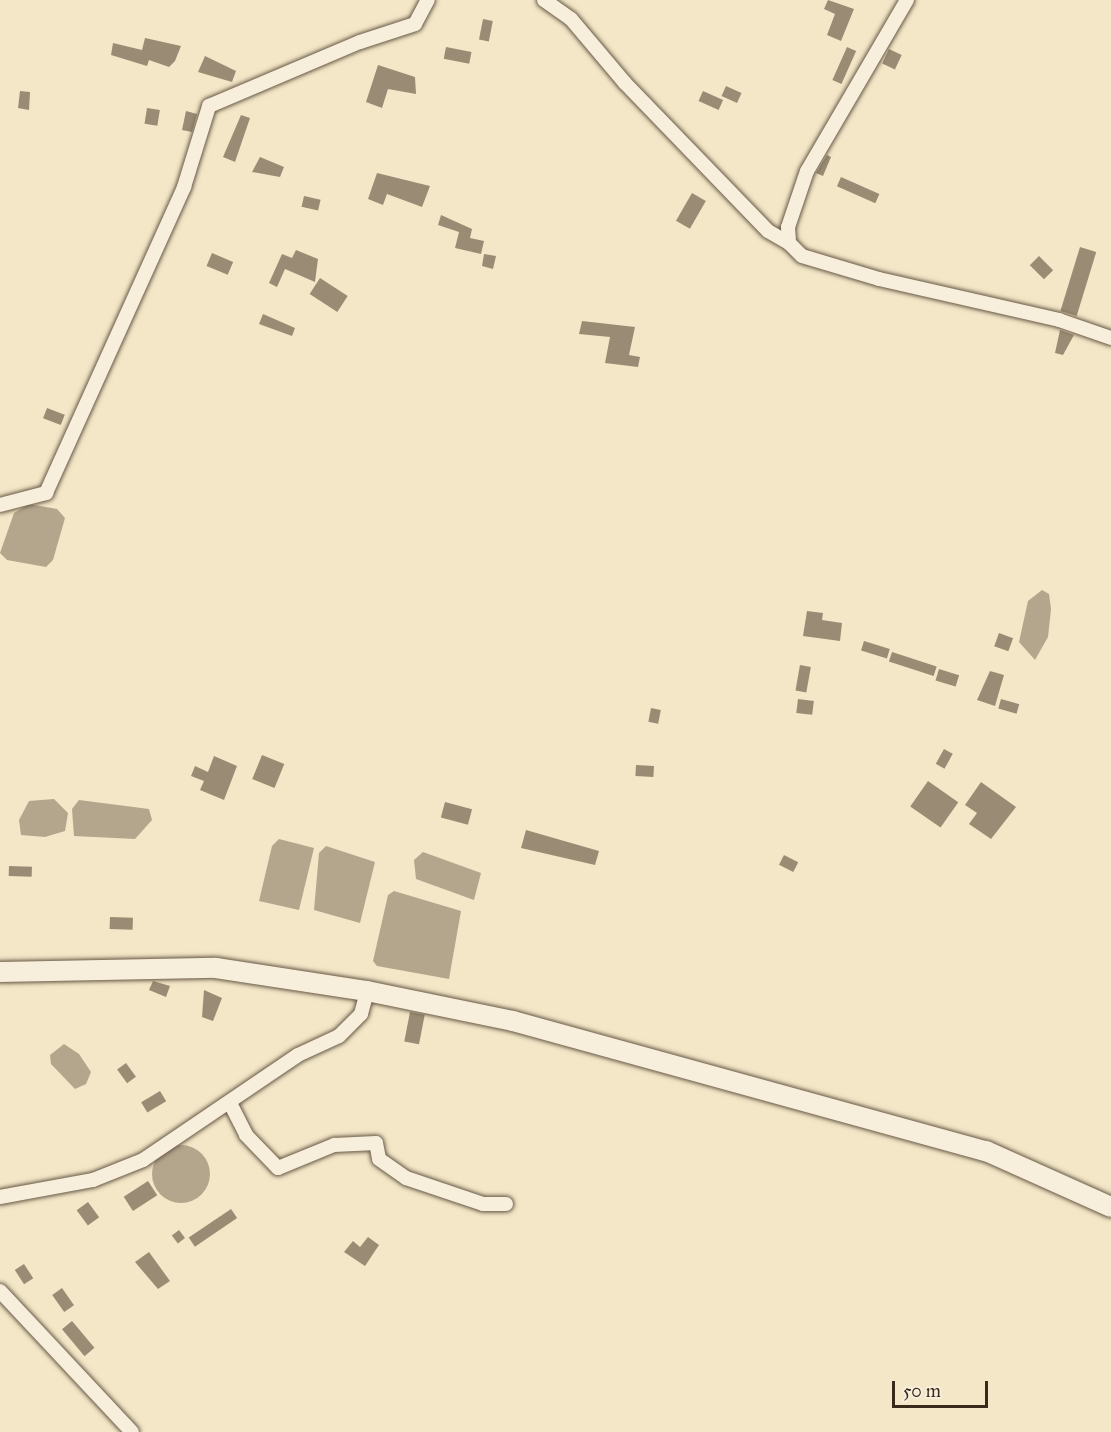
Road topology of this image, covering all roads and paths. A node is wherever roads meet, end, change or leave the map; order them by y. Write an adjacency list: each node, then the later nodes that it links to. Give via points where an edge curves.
1 (428, 0): 6 (street, via 415,24 360,42 210,106 184,187 46,493)
2 (544, 0): 4 (street, via 571,18 768,231)
3 (907, 0): 4 (street, via 807,171 788,227)
4 (789, 243): 5 (street, via 802,256 879,279 1059,320)
5 (1111, 338)
6 (0, 505)
7 (0, 972): 8 (street, via 216,968)
8 (367, 991): 9 (street, via 361,1014 339,1036 298,1055); 12 (street, via 513,1021 986,1151)
9 (230, 1102): 10 (street, via 143,1160 93,1180); 11 (street, via 246,1135 278,1168 334,1145 376,1143 379,1159 406,1178 483,1204)
10 (0, 1197)
11 (506, 1204)
12 (1111, 1207)
13 (0, 1291): 14 (street)
14 (132, 1432)

